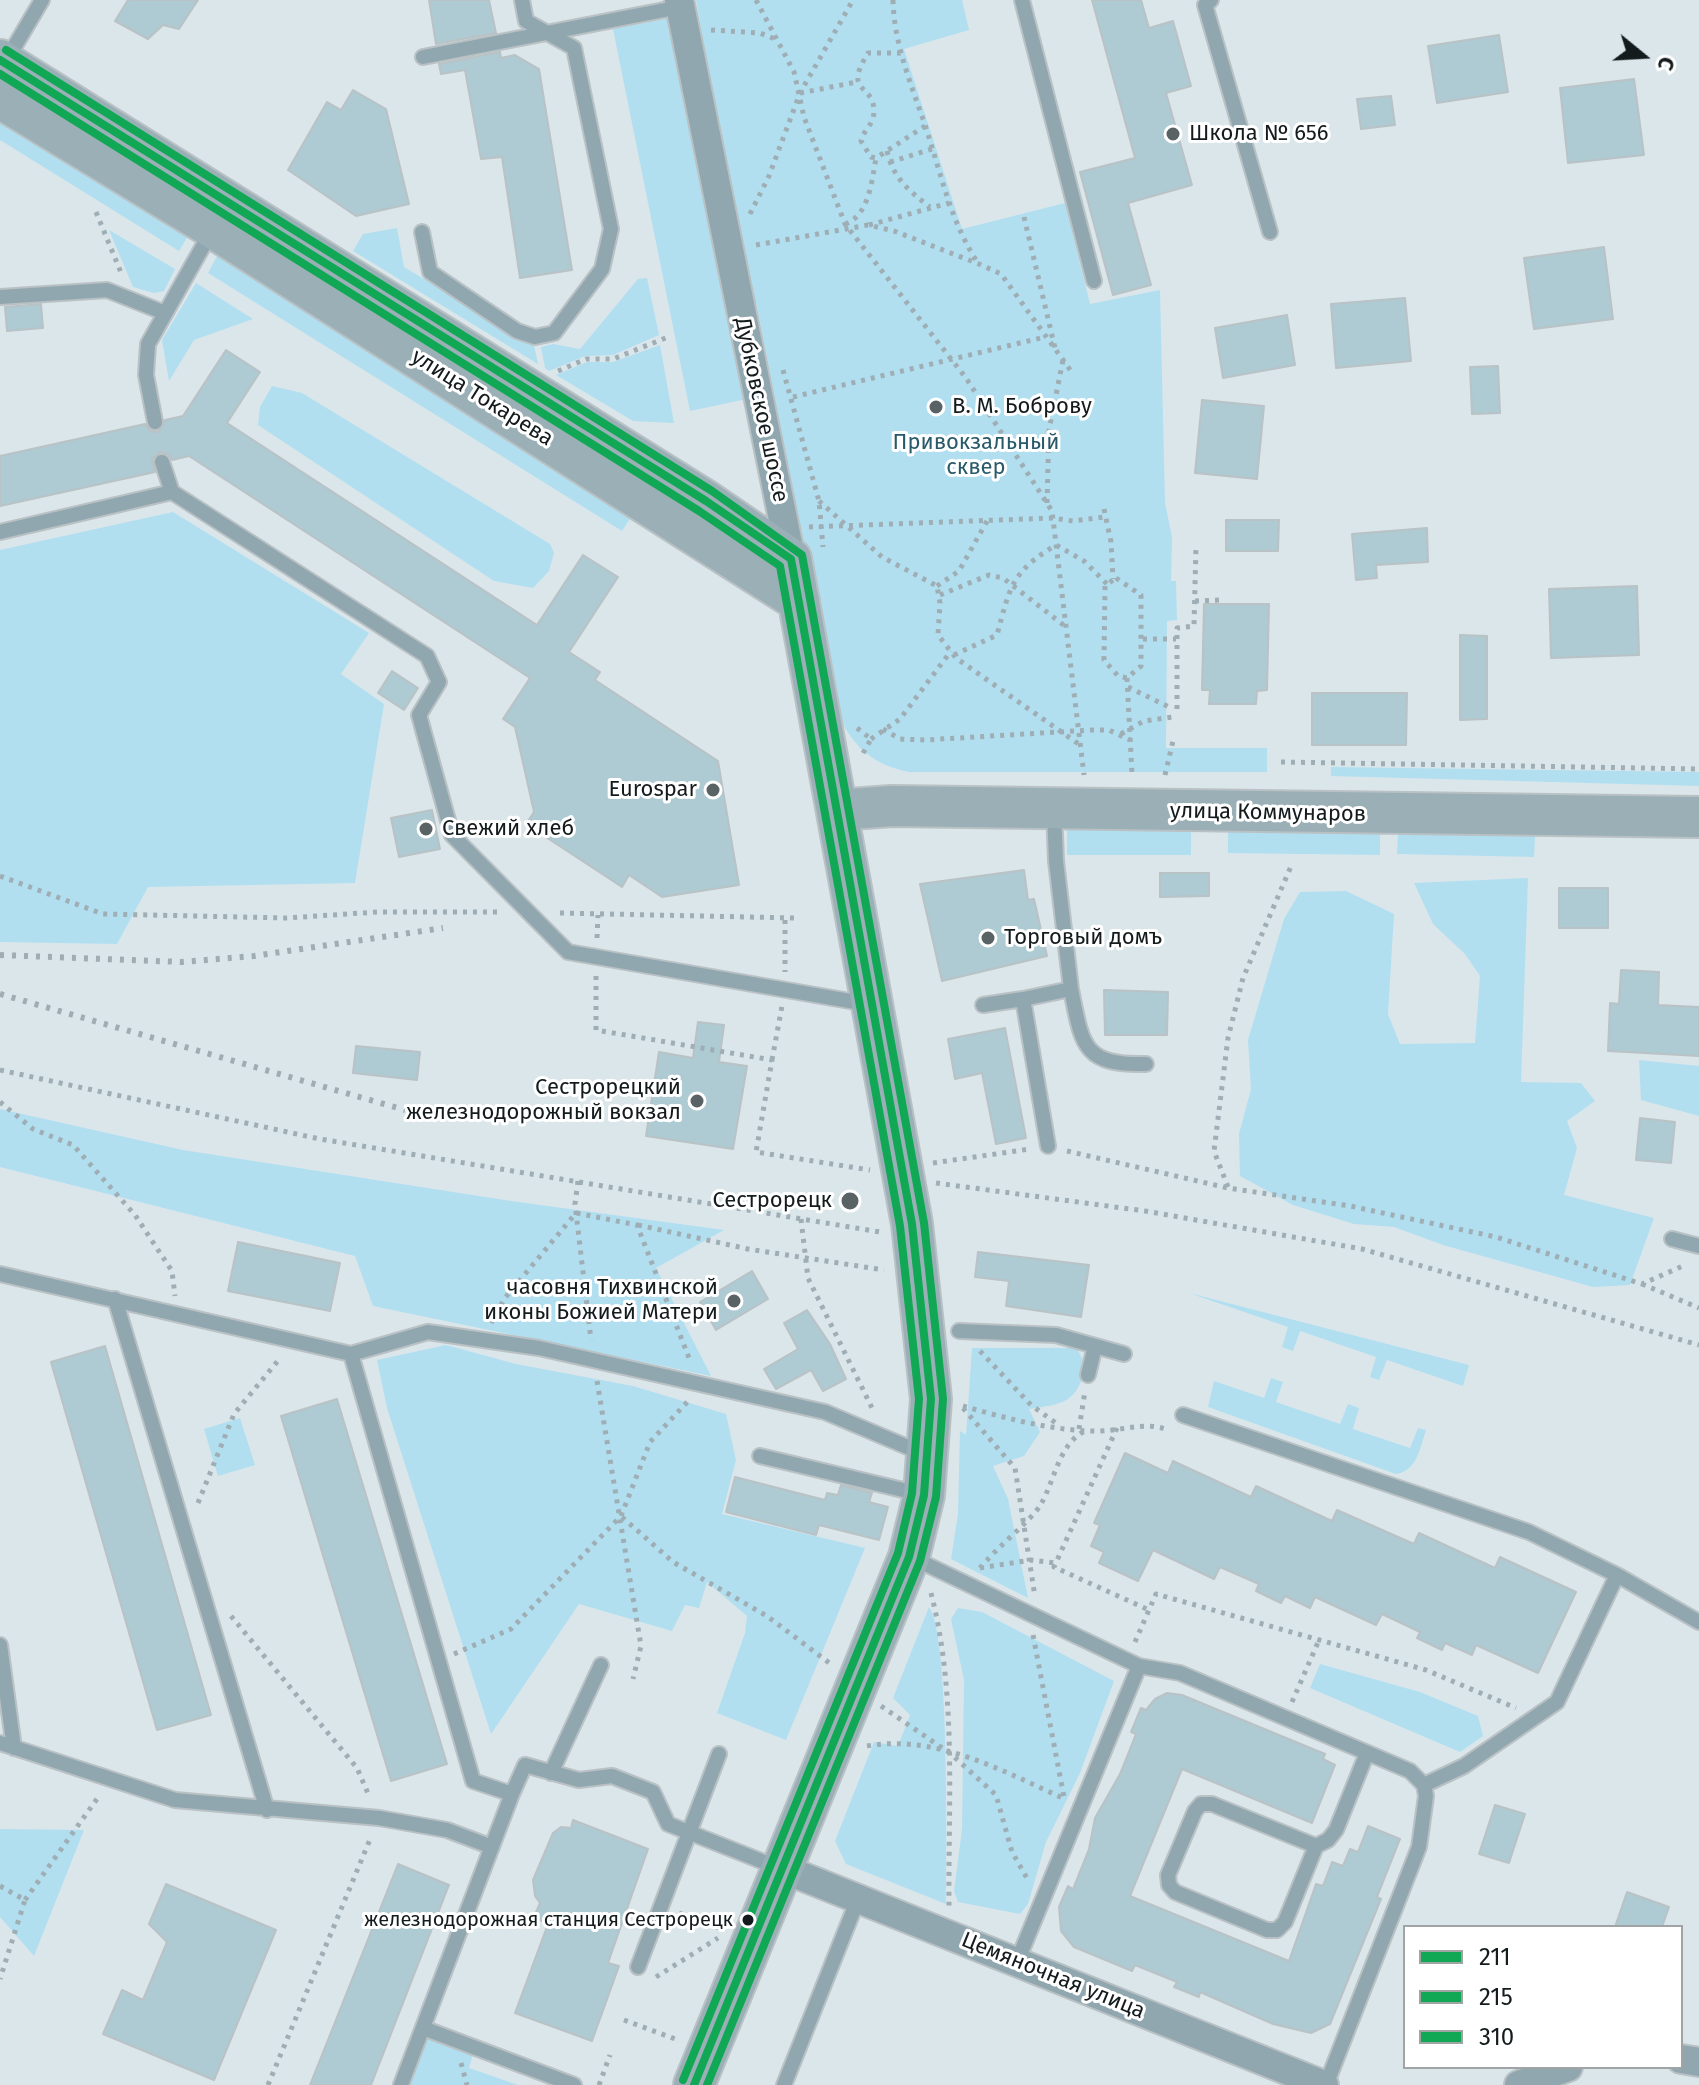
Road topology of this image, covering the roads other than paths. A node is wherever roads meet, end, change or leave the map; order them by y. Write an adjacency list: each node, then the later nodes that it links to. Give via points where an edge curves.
1 (42, 0): 8 (lane)
2 (522, 0): 6 (lane, via 526,21)
3 (1022, 0): 12 (lane)
4 (1206, 2): 11 (lane)
5 (679, 3): 6 (lane); 19 (street, Дубковское шоссе, via 761,405)
6 (549, 32): 7 (lane); 10 (lane, via 574,48 611,229 602,269 554,333 535,337 517,331 430,272)
7 (423, 57)
8 (1, 73): 9 (main road, улица Токарева)
9 (221, 216): 14 (lane); 19 (main road, улица Токарева, via 706,501); 20 (main road, улица Токарева)
10 (422, 232)
11 (1270, 232)
12 (1094, 281)
13 (0, 297): 14 (lane, via 107,290)
14 (165, 313): 15 (lane, via 148,344 146,375)
15 (155, 422)
16 (162, 462): 17 (lane)
17 (172, 492): 18 (lane); 26 (lane, via 427,656 439,682 419,715 452,835 568,952)
18 (0, 532)
19 (798, 543): 20 (main road, Дубковское шоссе)
20 (799, 601): 22 (main road, Дубковское шоссе)
21 (1054, 809): 22 (main road, улица Коммунаров); 23 (main road, улица Коммунаров); 24 (lane)
22 (837, 810): 26 (main road, Дубковское шоссе)
23 (1699, 817)
24 (1071, 989): 25 (lane); 28 (lane, via 1080,1033 1090,1051 1107,1063)
25 (1023, 999): 27 (lane); 29 (lane)
26 (873, 1005): 41 (main road, Дубковское шоссе, via 907,1184 931,1399)
27 (983, 1005)
28 (1146, 1064)
29 (1048, 1146)
30 (1672, 1239): 31 (lane)
31 (1699, 1246)
32 (0, 1274): 33 (lane)
33 (115, 1299): 36 (lane); 55 (lane)
34 (961, 1332): 35 (lane, via 1056,1335)
35 (1095, 1346): 37 (lane); 38 (lane)
36 (351, 1354): 41 (lane, via 428,1332 482,1340 825,1412); 54 (lane, via 473,1781)
37 (1124, 1354)
38 (1088, 1375)
39 (1183, 1415): 44 (lane, via 1529,1532)
40 (760, 1456): 42 (lane)
41 (928, 1456): 42 (main road, Дубковское шоссе)
42 (924, 1495): 43 (main road, Дубковское шоссе)
43 (919, 1571): 47 (lane, via 953,1577); 59 (main road, Дубковское шоссе)
44 (1617, 1575): 45 (lane); 53 (lane, via 1557,1702 1464,1766)
45 (1699, 1622)
46 (0, 1645): 49 (lane)
47 (1133, 1663): 50 (lane, via 1180,1673); 61 (lane)
48 (601, 1665): 52 (lane)
49 (7, 1746): 55 (lane, via 175,1800)
50 (1367, 1753): 53 (lane, via 1410,1771); 57 (lane, via 1336,1830)
51 (719, 1754): 56 (lane)
52 (551, 1773): 54 (lane, via 525,1765); 56 (lane, via 585,1780 612,1776 653,1792 668,1824)
53 (1424, 1785): 69 (lane, via 1419,1847)
54 (512, 1794): 58 (lane)
55 (267, 1810): 58 (lane, via 379,1818 447,1830)
56 (689, 1831): 59 (lane); 62 (lane)
57 (1316, 1846): 57 (lane, via 1201,1804 1168,1875 1169,1885 1277,1930)
58 (492, 1847): 63 (lane)
59 (781, 1868): 60 (street, Цемяночная улица); 67 (main road, Дубковское шоссе)
60 (858, 1899): 61 (street, Цемяночная улица); 68 (lane)
61 (1017, 1962): 69 (street, Цемяночная улица)
62 (638, 1967)
63 (423, 2028): 65 (lane); 66 (lane)
64 (1563, 2069): 70 (street)
65 (401, 2085)
66 (574, 2085)
67 (694, 2085)
68 (784, 2085)
69 (1325, 2085)
70 (1519, 2085)

